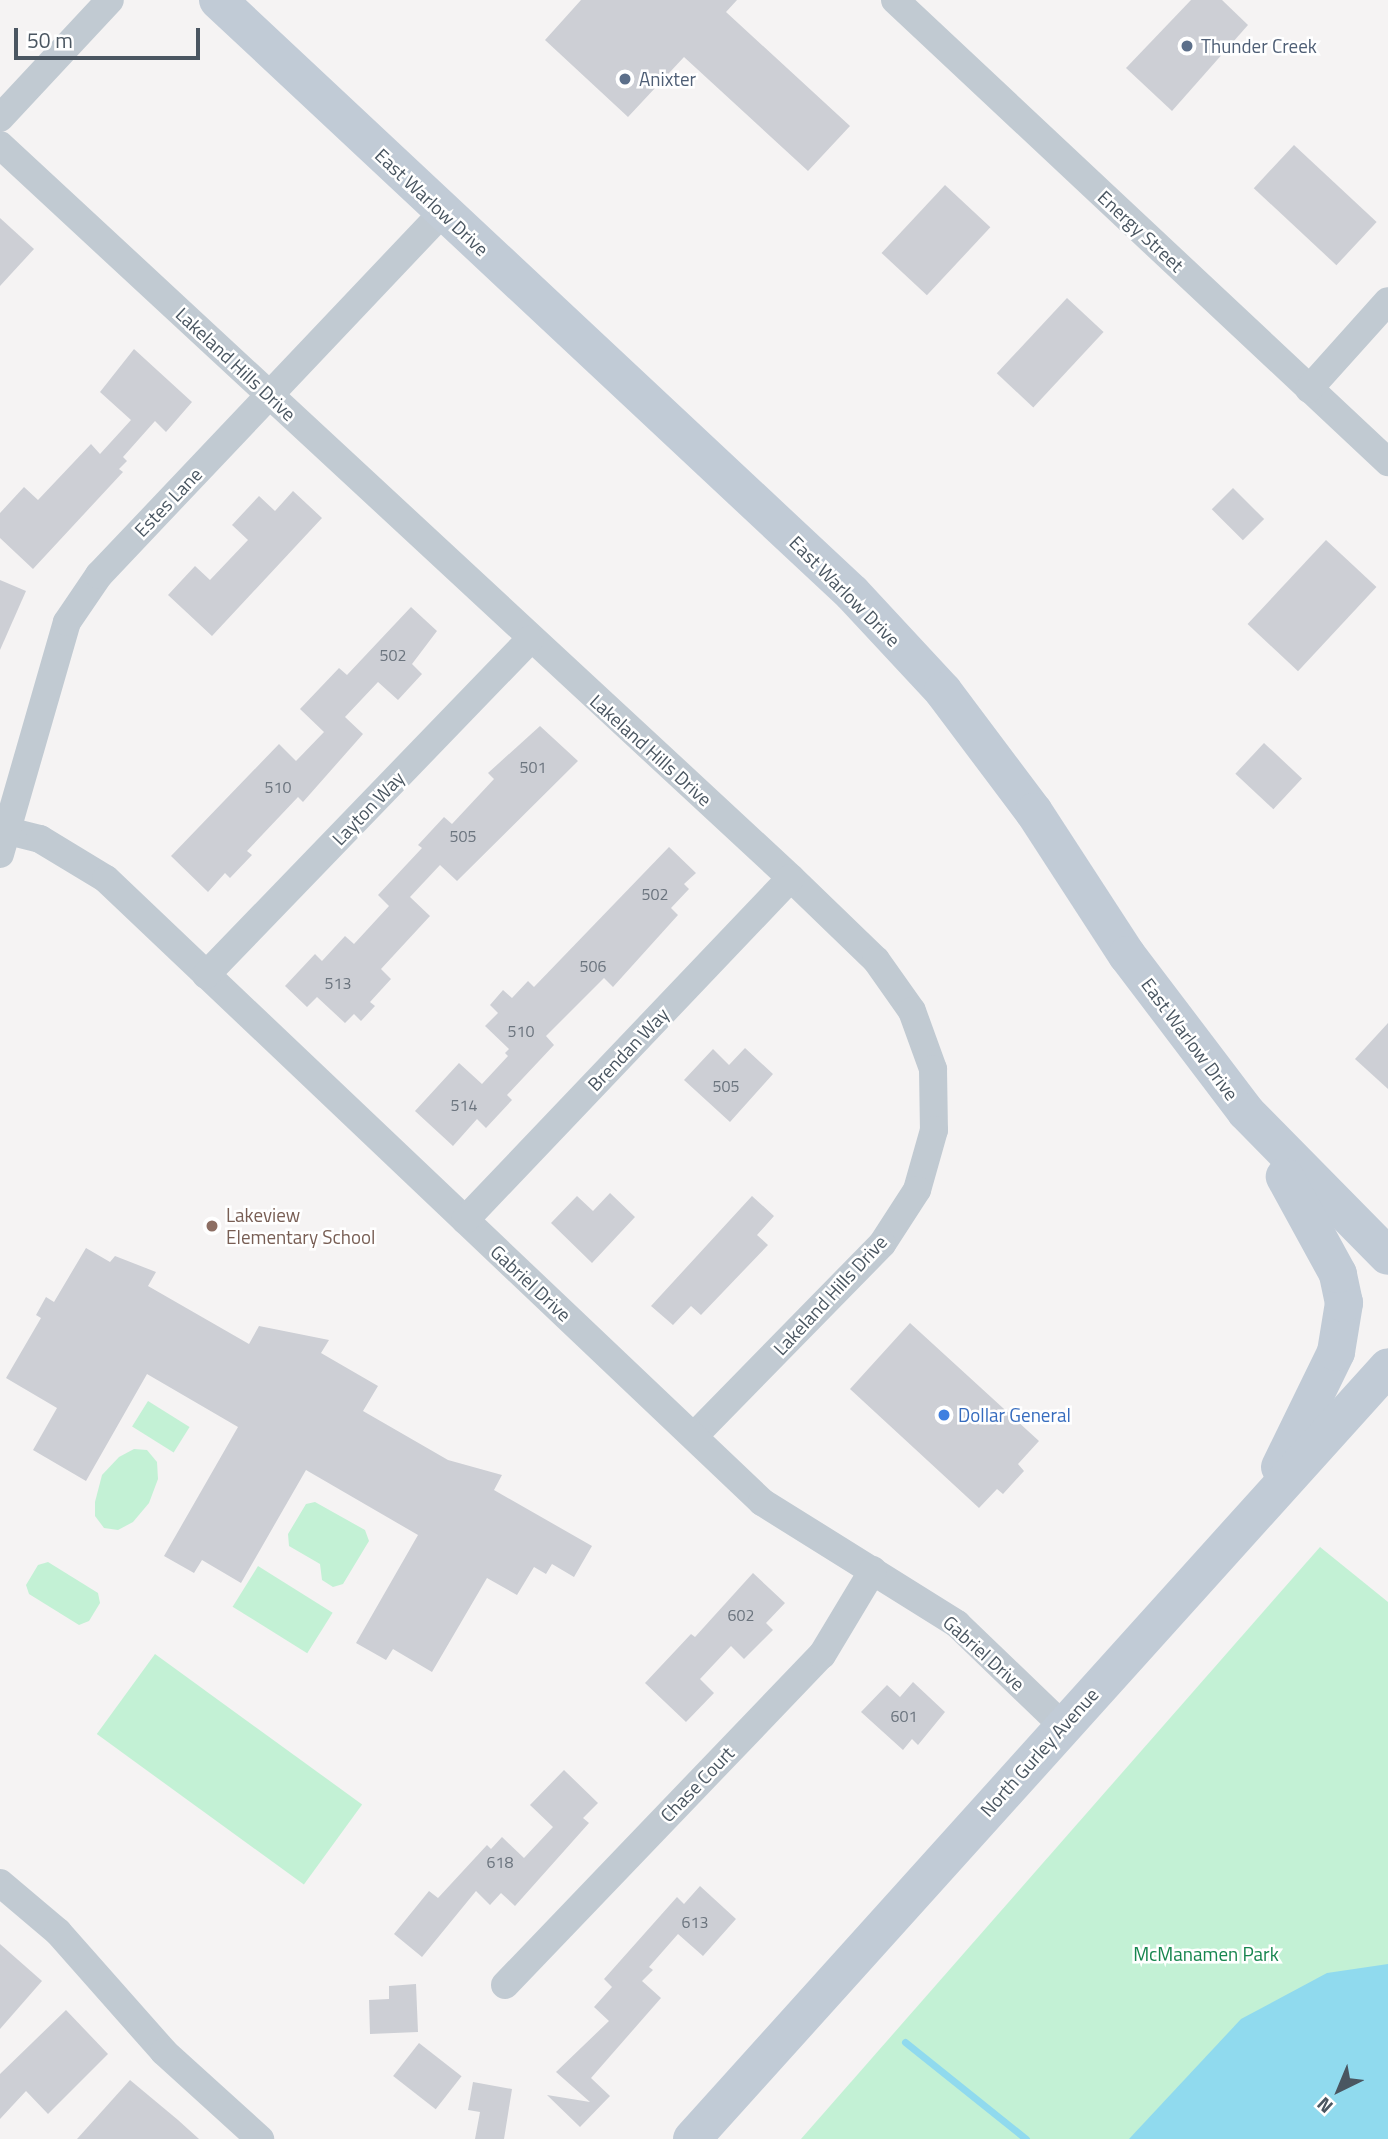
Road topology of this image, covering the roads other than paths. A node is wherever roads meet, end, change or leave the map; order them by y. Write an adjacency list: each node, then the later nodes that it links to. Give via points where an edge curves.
1 (110, 0): 4 (street)
2 (218, 0): 6 (street, East Warlow Drive)
3 (895, 0): 8 (street, Energy Street)
4 (0, 118)
5 (0, 145): 9 (street, Lakeland Hills Drive)
6 (443, 212): 9 (street, Estes Lane); 15 (street, East Warlow Drive, via 852,593 943,691 1034,812 1127,955)
7 (1388, 301): 8 (street)
8 (1309, 389): 10 (street, Energy Street)
9 (270, 395): 11 (street, Lakeland Hills Drive); 12 (street, Estes Lane, via 99,575 67,622)
10 (1388, 462)
11 (530, 640): 13 (street, Lakeland Hills Drive); 14 (street, Layton Way)
12 (4, 843): 14 (street, Gabriel Drive, via 40,839 106,879)
13 (791, 878): 16 (street, Brendan Way); 19 (street, Lakeland Hills Drive, via 876,960 912,1011 933,1069 934,1130 917,1190 881,1244)
14 (206, 975): 16 (street, Gabriel Drive)
15 (1246, 1112): 17 (street, East Warlow Drive); 20 (street, via 1310,1217 1338,1274 1344,1303 1336,1352)
16 (465, 1220): 19 (street, Gabriel Drive)
17 (1388, 1256)
18 (1388, 1367): 20 (street, North Gurley Avenue)
19 (694, 1436): 21 (street, Gabriel Drive, via 762,1502 814,1538)
20 (1260, 1509): 22 (street, North Gurley Avenue)
21 (873, 1570): 22 (street, Gabriel Drive, via 957,1624); 24 (street, Chase Court, via 822,1655)
22 (1063, 1726): 26 (street, North Gurley Avenue)
23 (0, 1883): 25 (street, via 58,1932 164,2052)
24 (505, 1985)
25 (260, 2139)
26 (692, 2139)

